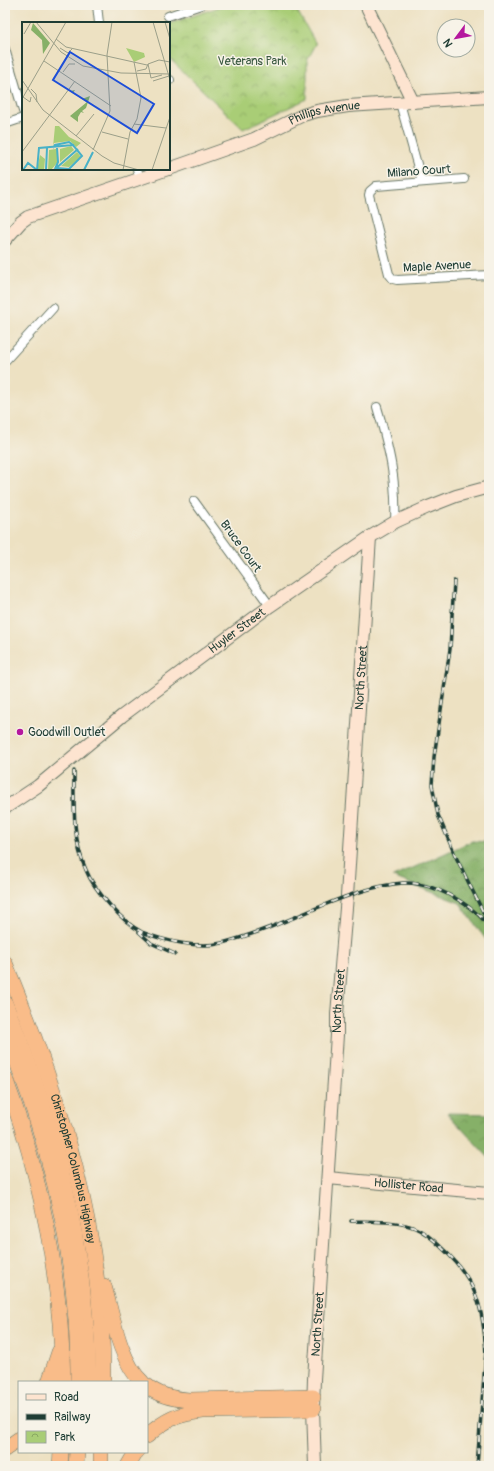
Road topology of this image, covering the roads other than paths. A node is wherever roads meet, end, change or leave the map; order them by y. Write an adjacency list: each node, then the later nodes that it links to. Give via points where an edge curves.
1 (97, 5): 5 (street)
2 (201, 5): 4 (street)
3 (367, 5): 8 (street)
4 (168, 16)
5 (99, 22)
6 (5, 49): 10 (street)
7 (489, 97): 8 (street, Phillips Avenue)
8 (413, 102): 9 (street, Phillips Avenue)
9 (400, 103): 13 (street, Phillips Avenue, via 341,106 317,111 303,115 254,139); 17 (street)
10 (22, 108)
11 (22, 118): 12 (street)
12 (5, 124)
13 (170, 168)
14 (162, 170): 15 (street, Phillips Avenue)
15 (138, 174): 18 (street, Phillips Avenue, via 28,217)
16 (464, 179): 17 (street, Milano Court)
17 (422, 182): 19 (street, Milano Court, via 377,186 372,188 369,195)
18 (5, 240)
19 (389, 274): 20 (street, Maple Avenue, via 397,280)
20 (489, 275)
21 (53, 308): 22 (street)
22 (5, 361)
23 (377, 408): 26 (street, via 394,474)
24 (489, 487): 26 (street, Huyler Street, via 442,501)
25 (194, 501): 28 (street, Bruce Court)
26 (395, 522): 27 (street, Huyler Street)
27 (370, 537): 28 (street, Huyler Street); 34 (street, North Street)
28 (270, 606): 29 (street, Huyler Street, via 122,716 38,786)
29 (5, 808)
30 (5, 963): 36 (highway, Christopher Columbus Highway, via 56,1097 78,1174)
31 (5, 1003): 41 (highway, Christopher Columbus Highway, via 41,1097 63,1174 82,1280)
32 (5, 1032): 40 (highway, Christopher Columbus Highway, via 35,1116 59,1206 73,1298)
33 (5, 1078): 37 (highway, via 25,1137 44,1214 54,1266)
34 (328, 1178): 35 (street, Hollister Road); 45 (street, North Street)
35 (489, 1193)
36 (91, 1239): 42 (highway, Christopher Columbus Highway, via 99,1300); 43 (highway, via 122,1348 129,1366)
37 (62, 1344): 38 (highway); 39 (highway)
38 (49, 1381)
39 (63, 1381)
40 (78, 1381)
41 (89, 1381)
42 (103, 1381)
43 (141, 1381)
44 (148, 1387): 45 (highway, via 174,1399)
45 (313, 1403): 46 (highway, via 188,1413 165,1421); 59 (street, North Street)
46 (148, 1435)
47 (18, 1440): 48 (highway)
48 (5, 1449)
49 (61, 1453): 54 (highway)
50 (76, 1453): 55 (highway)
51 (87, 1453): 56 (highway)
52 (101, 1453): 57 (highway)
53 (135, 1453): 58 (highway)
54 (60, 1466)
55 (76, 1466)
56 (86, 1466)
57 (100, 1466)
58 (128, 1466)
59 (315, 1466)

